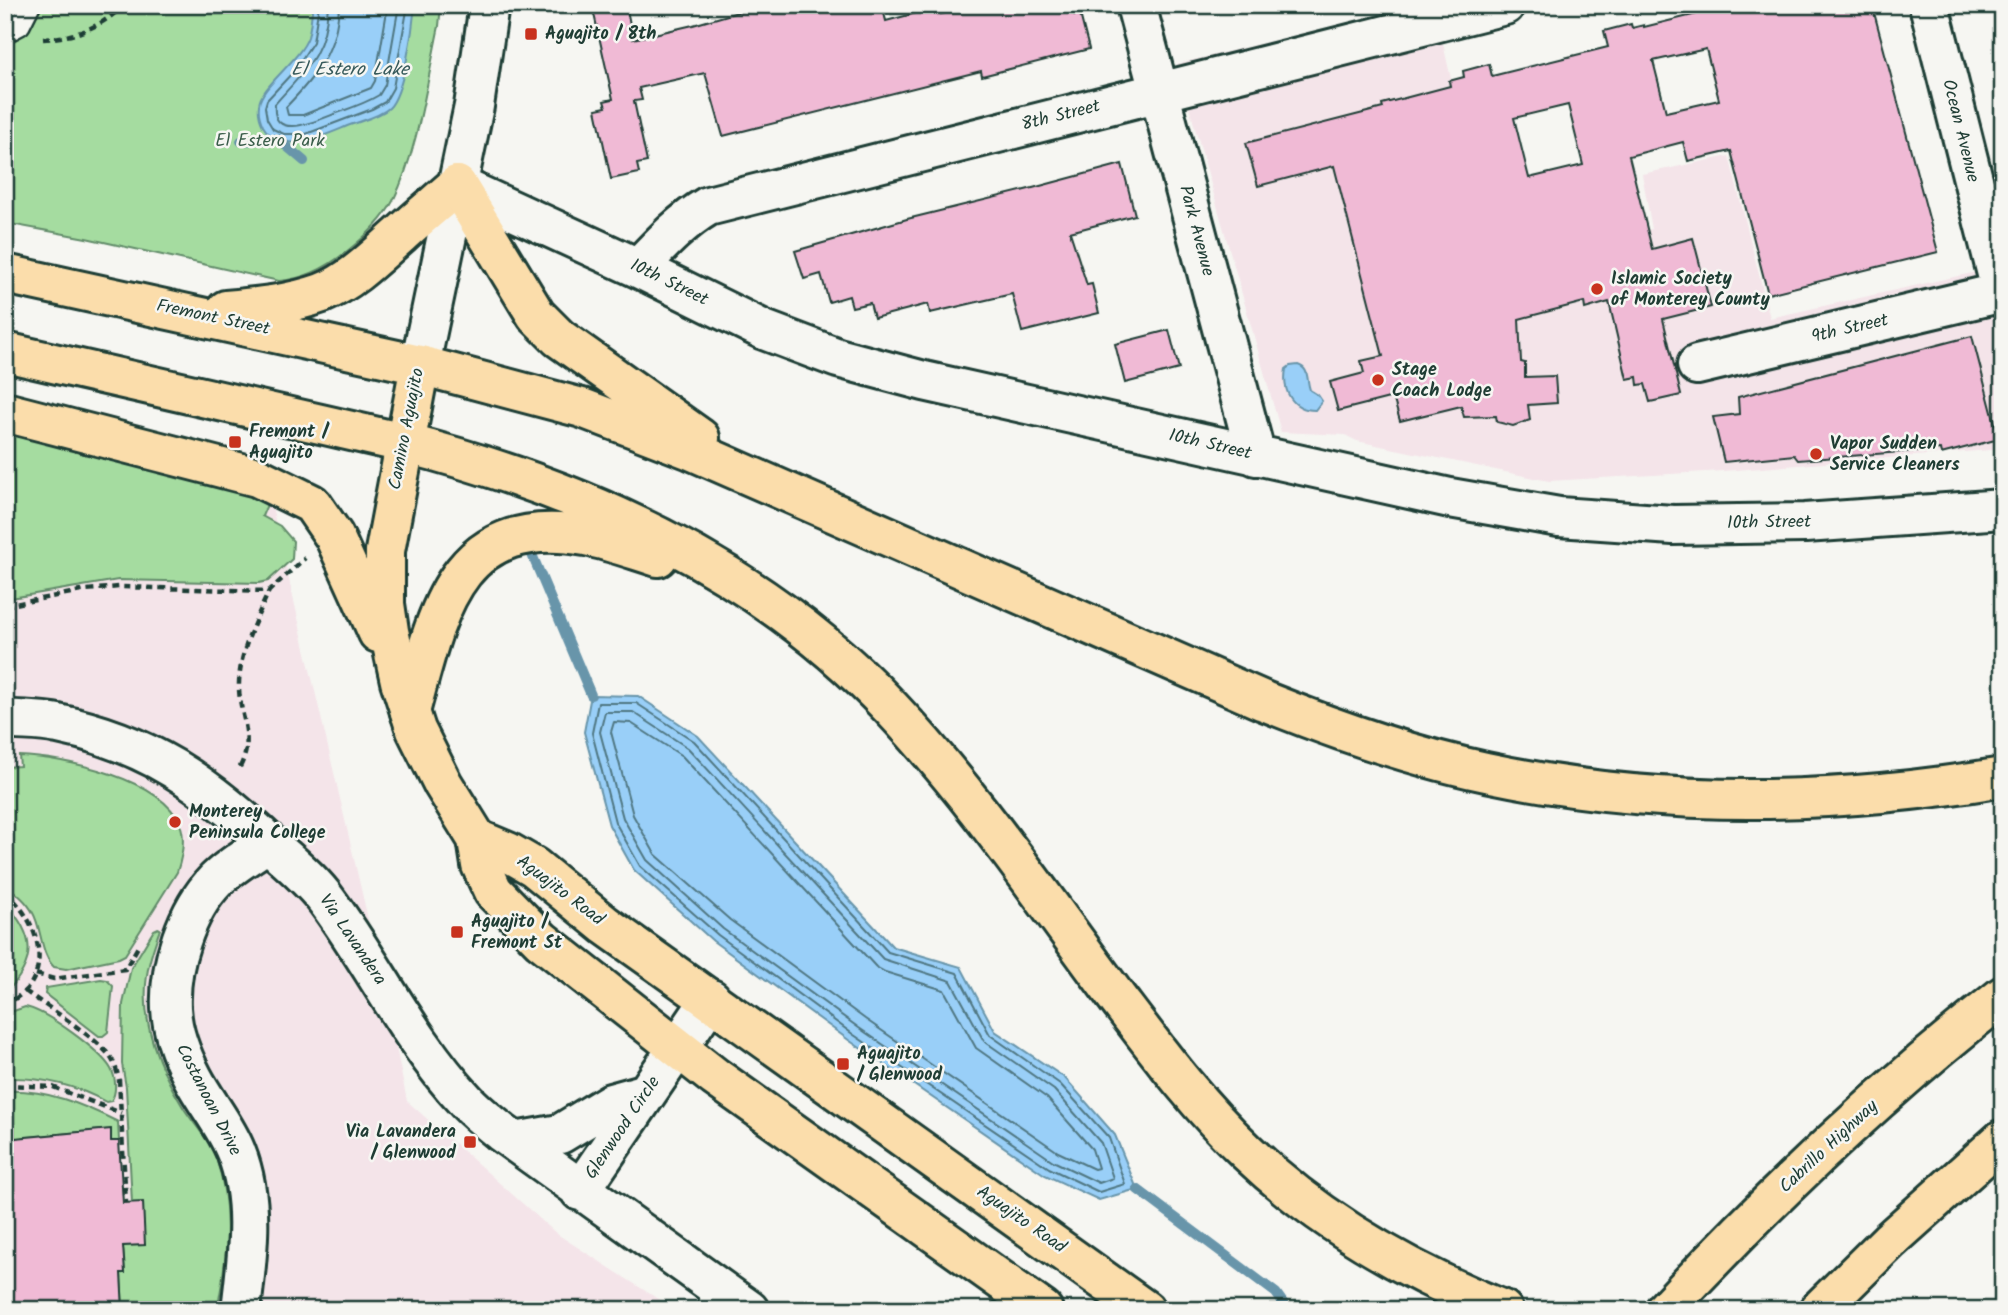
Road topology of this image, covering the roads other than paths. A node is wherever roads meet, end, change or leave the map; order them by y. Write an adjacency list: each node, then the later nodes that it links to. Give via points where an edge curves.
1 (30, 5): 6 (lane, via 20,25)
2 (489, 5): 8 (street, Camino Aguajito)
3 (1136, 5): 7 (street, Park Avenue)
4 (1505, 5): 7 (street, 8th Street)
5 (1929, 5): 11 (street, Ocean Avenue)
6 (5, 33)
7 (1159, 91): 9 (street, 8th Street, via 708,206 676,229); 18 (street, Park Avenue)
8 (457, 186): 9 (street, 10th Street); 12 (main road, via 373,260 325,292 265,307); 14 (street, Camino Aguajito); 19 (main road, via 525,302 547,327)
9 (638, 268): 18 (street, 10th Street, via 764,330 838,358)
10 (5, 274): 12 (main road, Fremont Street)
11 (2002, 294): 15 (street, 9th Street)
12 (187, 313): 14 (main road, Fremont Street)
13 (5, 352): 17 (main road)
14 (420, 365): 17 (main road, Camino Aguajito); 19 (main road, Fremont Street, via 607,416)
15 (1697, 365)
16 (5, 412): 22 (main road, via 257,477 312,504 346,561)
17 (404, 443): 21 (main road, via 578,499 681,547); 22 (main road, Camino Aguajito, via 388,526 384,578 391,643)
18 (1256, 456): 20 (street, 10th Street, via 1559,517 1673,524 1804,523)
19 (762, 481): 24 (main road, via 1276,706 1410,753 1486,772 1560,785 1715,799 1868,795)
20 (2003, 509)
21 (740, 583): 22 (main road, via 587,536 543,533 499,542 468,565 447,597); 39 (main road, via 826,648 914,734 1167,1064 1246,1152 1369,1246 1436,1282)
22 (410, 712): 25 (main road, Camino Aguajito, via 434,768)
23 (5, 719): 26 (street, Via Lavandera, via 55,723 100,734 143,752 191,778)
24 (2003, 777)
25 (477, 839): 28 (main road, Aguajito Road, via 534,867 605,925); 29 (main road, via 481,865 493,891 520,920)
26 (268, 842): 32 (street, Via Lavandera, via 325,897 440,1071 467,1102); 36 (street, Costanoan Drive, via 215,881 180,948 172,983 177,1040 193,1079 236,1151 243,1176 248,1233)
27 (2003, 996): 40 (main road, Cabrillo Highway, via 1873,1105)
28 (711, 999): 29 (street, Glenwood Circle); 38 (main road, Aguajito Road)
29 (677, 1047): 30 (street, Glenwood Circle); 35 (main road)
30 (647, 1093): 32 (street, via 611,1103 560,1133); 33 (street, Glenwood Circle)
31 (2003, 1139): 41 (main road)
32 (515, 1142): 33 (street, Via Lavandera)
33 (580, 1191): 34 (street, Glenwood Circle)
34 (710, 1297): 37 (street, Glenwood Circle)
35 (1023, 1304)
36 (241, 1310)
37 (749, 1310)
38 (1145, 1310)
39 (1503, 1310)
40 (1665, 1310)
41 (1819, 1310)

